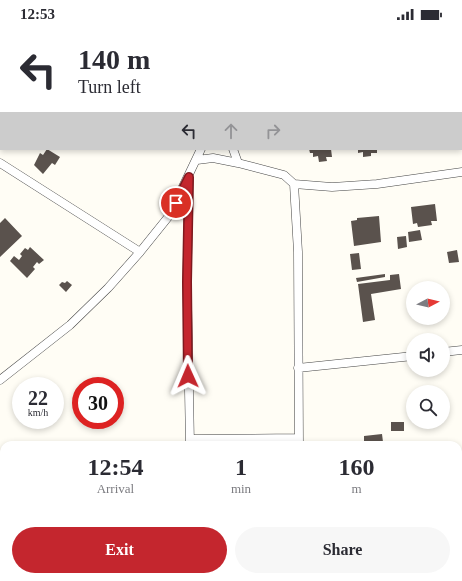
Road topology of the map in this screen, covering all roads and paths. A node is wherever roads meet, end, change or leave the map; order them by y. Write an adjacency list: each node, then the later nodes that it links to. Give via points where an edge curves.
1 (201, 150): 3 (street)
2 (233, 150): 4 (street)
3 (197, 160): 4 (street, via 213,158); 7 (street)
4 (238, 162): 8 (street, via 284,175)
5 (0, 163): 9 (street)
6 (462, 172): 8 (street, via 356,186)
7 (189, 177): 9 (street, via 169,216); 15 (street, via 187,282)
8 (294, 184): 13 (street, via 298,252)
9 (140, 252): 14 (street, via 70,325)
10 (462, 350): 11 (street)
11 (450, 351)
12 (406, 357): 13 (street)
13 (298, 368): 16 (street)
14 (0, 380)
15 (190, 441)
16 (299, 441)

